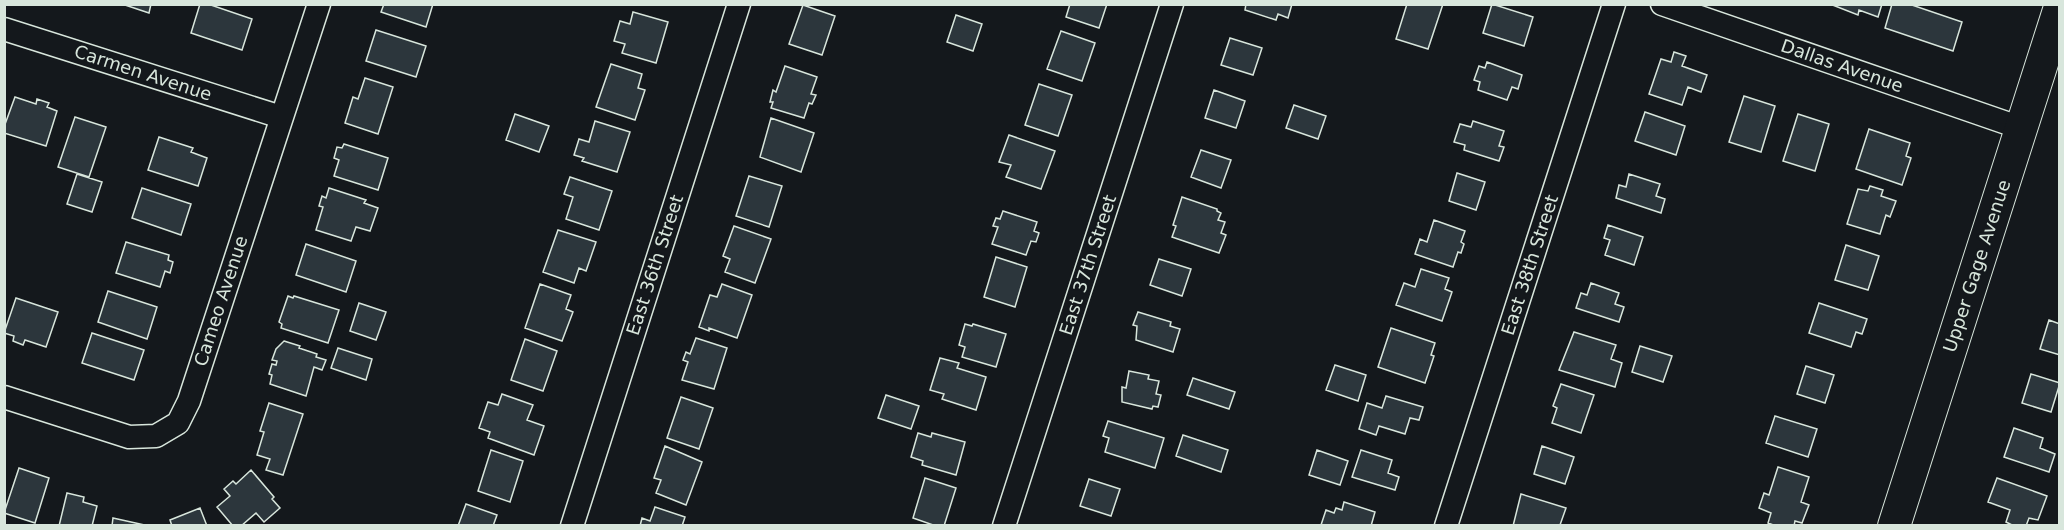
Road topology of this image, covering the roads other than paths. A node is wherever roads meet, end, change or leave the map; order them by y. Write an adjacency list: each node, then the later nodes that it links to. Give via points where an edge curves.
1 (319, 4): 8 (street, Cameo Avenue)
2 (739, 4): 11 (street, East 36th Street)
3 (1172, 4): 12 (street, East 37th Street)
4 (1614, 4): 13 (street, East 38th Street)
5 (1662, 4): 9 (street, Dallas Avenue)
6 (2060, 7): 9 (main road, Upper Gage Avenue)
7 (4, 29): 8 (street, Carmen Avenue)
8 (281, 117): 10 (street, Cameo Avenue, via 189,401 178,423 156,436 129,437)
9 (2021, 128): 14 (main road, Upper Gage Avenue)
10 (4, 397)
11 (572, 525)
12 (1004, 525)
13 (1446, 525)
14 (1894, 525)

